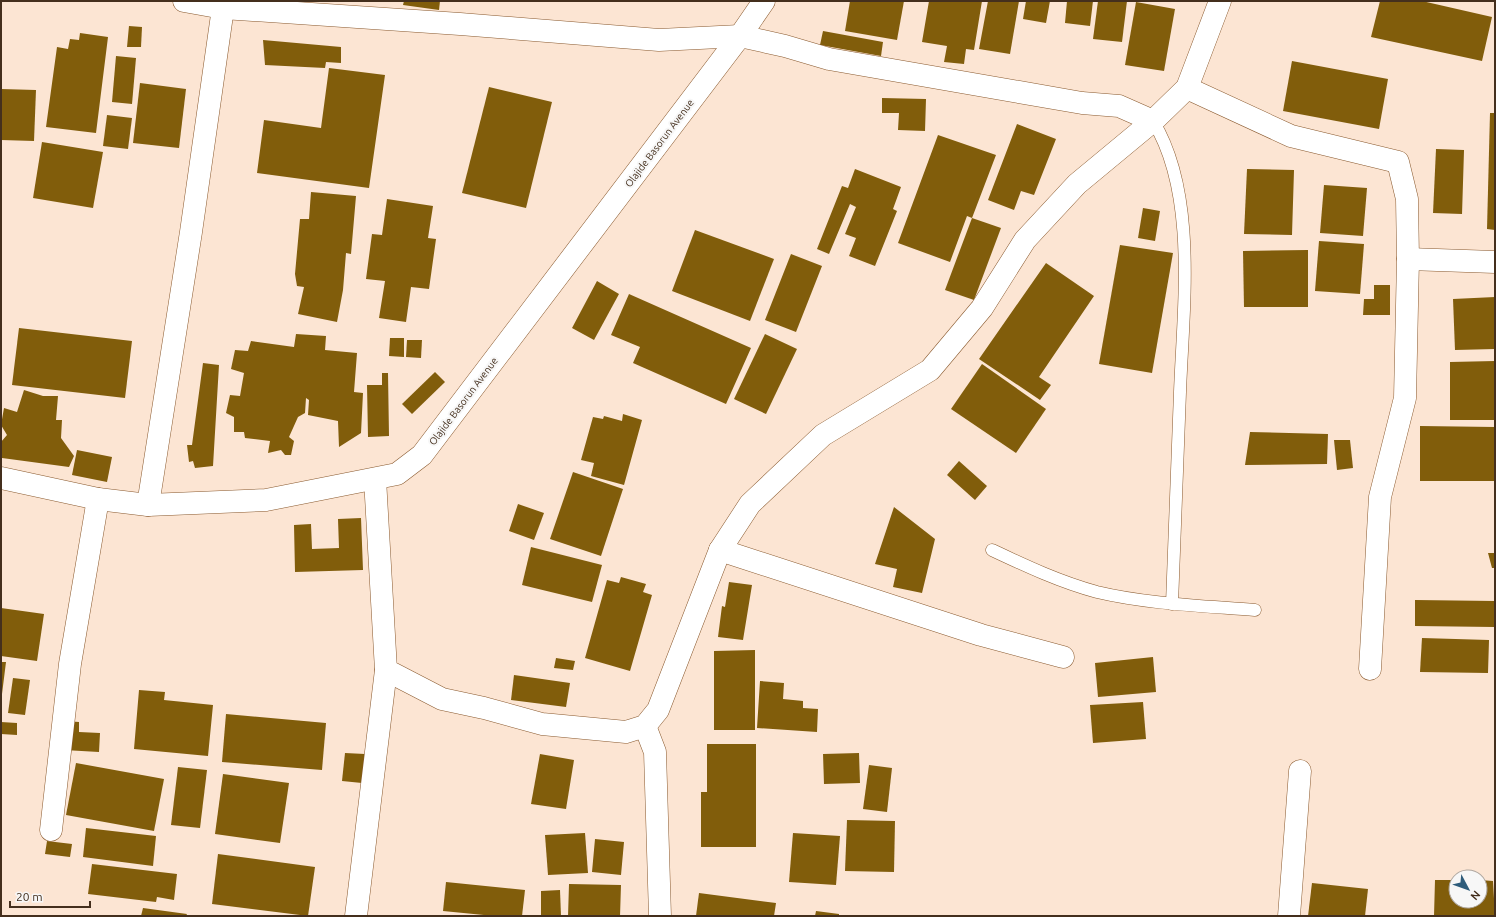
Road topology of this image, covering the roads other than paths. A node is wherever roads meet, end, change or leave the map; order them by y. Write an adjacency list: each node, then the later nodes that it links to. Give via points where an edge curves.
1 (184, 1): 4 (street)
2 (764, 1): 5 (street, Olajide Basorun Avenue)
3 (1220, 1): 6 (street)
4 (223, 8): 5 (street, via 659,40); 13 (street, via 192,232)
5 (740, 36): 7 (street, via 829,59 1082,103 1119,106); 11 (street, Olajide Basorun Avenue, via 422,455 397,474)
6 (1187, 88): 7 (street); 8 (street, via 1291,136 1398,162 1407,199)
7 (1153, 121): 14 (street, via 1077,184 1025,240 982,308 930,370 823,435 750,504); 16 (lane, via 1164,138 1172,163 1185,245)
8 (1408, 259): 9 (street); 19 (street, via 1405,398 1380,498)
9 (1495, 262)
10 (1, 478): 12 (street, Olajide Basorun Avenue)
11 (375, 479): 13 (street, Olajide Basorun Avenue, via 266,500); 20 (street)
12 (98, 499): 13 (street, Olajide Basorun Avenue); 23 (street, via 70,664)
13 (148, 505)
14 (720, 550): 18 (street, via 981,635); 21 (street, via 658,710)
15 (992, 550): 16 (lane, via 1040,573 1098,592)
16 (1172, 604): 17 (lane)
17 (1256, 610)
18 (1063, 657)
19 (1370, 669)
20 (386, 670): 21 (street, via 442,699 542,724 626,732); 24 (street)
21 (645, 726): 25 (street, via 655,752)
22 (1300, 771): 26 (street)
23 (51, 830)
24 (356, 916)
25 (660, 916)
26 (1288, 916)

